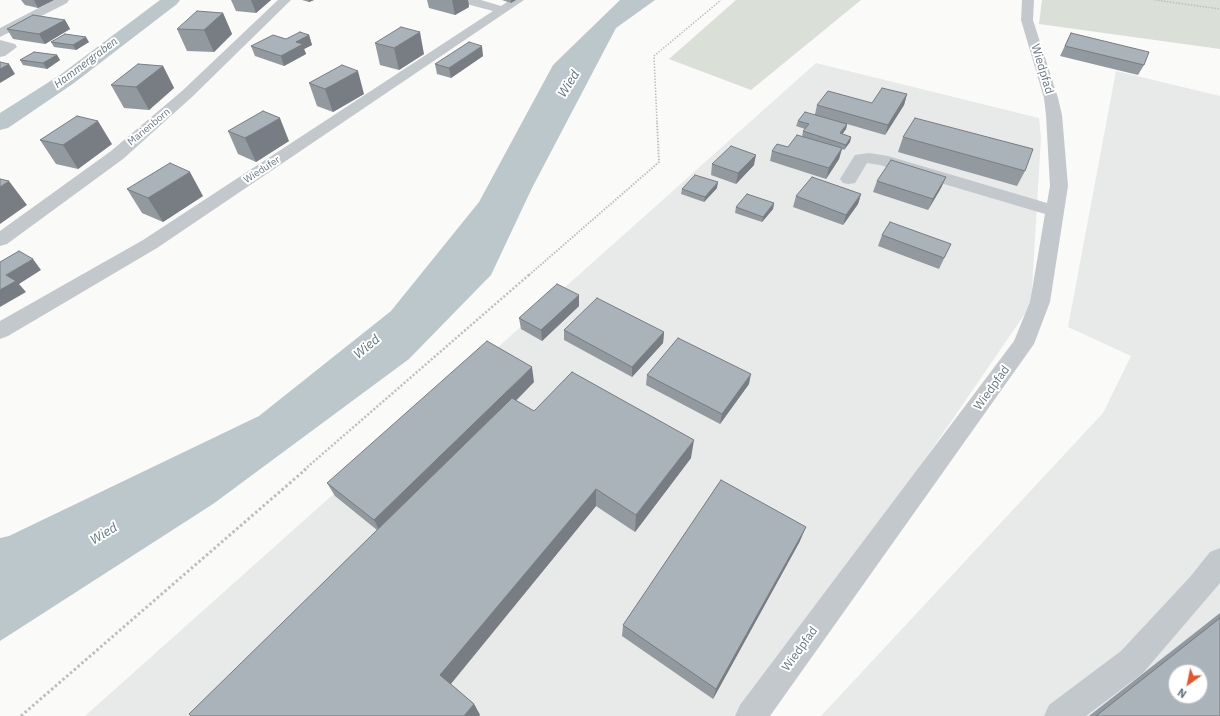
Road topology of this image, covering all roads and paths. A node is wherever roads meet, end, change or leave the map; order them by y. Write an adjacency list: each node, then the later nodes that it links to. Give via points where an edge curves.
1 (63, 0): 10 (street)
2 (285, 0): 15 (street, Marienborn, via 187,94 117,155)
3 (466, 0): 9 (street)
4 (518, 0): 9 (street, Wiedufer)
5 (721, 0): 18 (path, via 654,56 659,162)
6 (1028, 0): 14 (street, Wiedpfad, via 1027,20 1054,115 1059,186)
7 (1155, 0): 8 (path)
8 (1220, 9)
9 (503, 10): 16 (street, Wiedufer, via 150,244)
10 (0, 33)
11 (0, 44): 12 (street, via 10,47)
12 (0, 53)
13 (849, 179): 14 (street, via 861,159 875,159)
14 (1055, 211): 19 (street, Wiedpfad, via 1040,302 1023,344)
15 (0, 240)
16 (0, 331)
17 (1220, 561): 20 (street, via 1200,587 1132,662)
18 (21, 716)
19 (751, 716)
20 (1060, 716)

